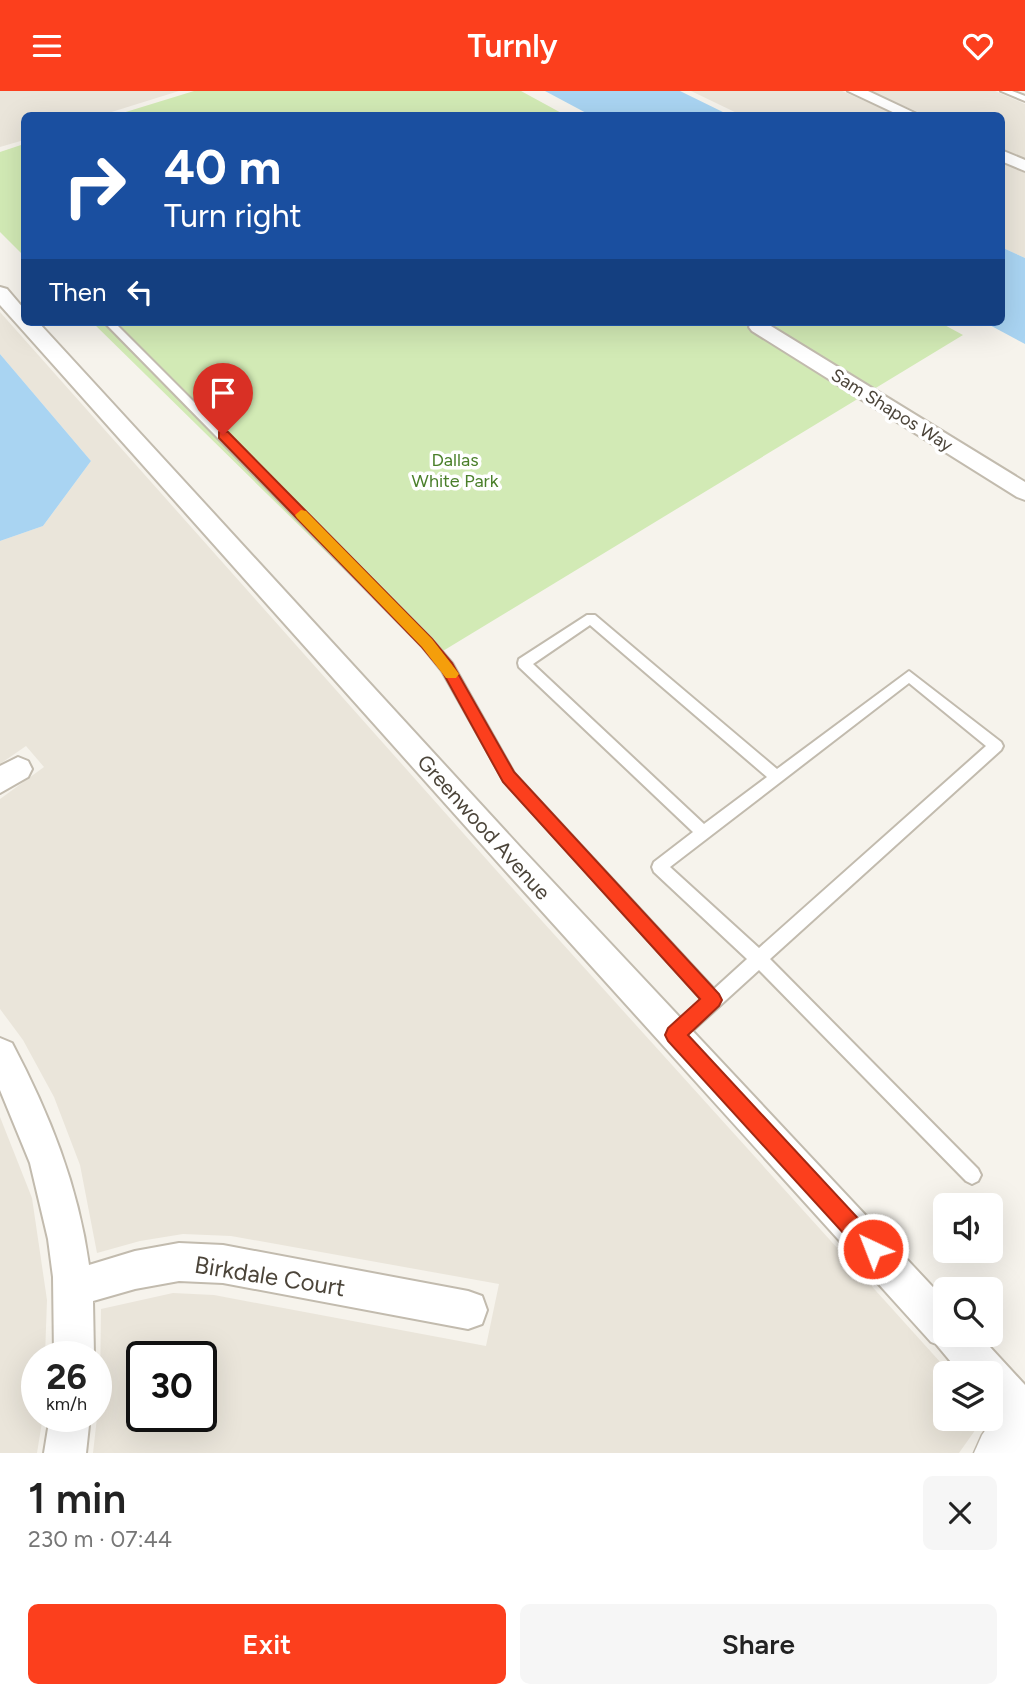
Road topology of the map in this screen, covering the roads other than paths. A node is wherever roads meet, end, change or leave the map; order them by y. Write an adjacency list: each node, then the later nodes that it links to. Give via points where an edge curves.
1 (855, 91): 4 (street)
2 (1005, 91): 3 (lane)
3 (1025, 99)
4 (904, 112)
5 (1005, 157): 6 (street)
6 (1025, 166)
7 (0, 293): 8 (street, Greenwood Avenue)
8 (21, 312)
9 (34, 326): 17 (street, Greenwood Avenue)
10 (113, 326): 16 (lane, via 427,643 447,667 509,777)
11 (759, 327): 12 (street, Sam Shapos Way)
12 (1025, 492)
13 (777, 777): 14 (lane); 14 (lane, via 591,618 524,663); 15 (lane, via 909,676 996,746)
14 (703, 832): 15 (lane, via 659,867)
15 (759, 959): 16 (lane); 19 (lane)
16 (713, 1000): 17 (lane)
17 (675, 1035): 22 (street, Greenwood Avenue)
18 (0, 1055): 20 (street, via 30,1113 56,1182)
19 (972, 1175)
20 (74, 1288): 21 (street, Birkdale Court, via 179,1262 223,1264); 23 (street)
21 (468, 1310)
22 (933, 1315)
23 (74, 1341)
24 (963, 1347): 25 (street)
25 (976, 1361)
26 (1003, 1391): 27 (street)
27 (1025, 1416): 30 (street)
28 (68, 1432): 29 (street)
29 (65, 1453)
30 (1000, 1453)

